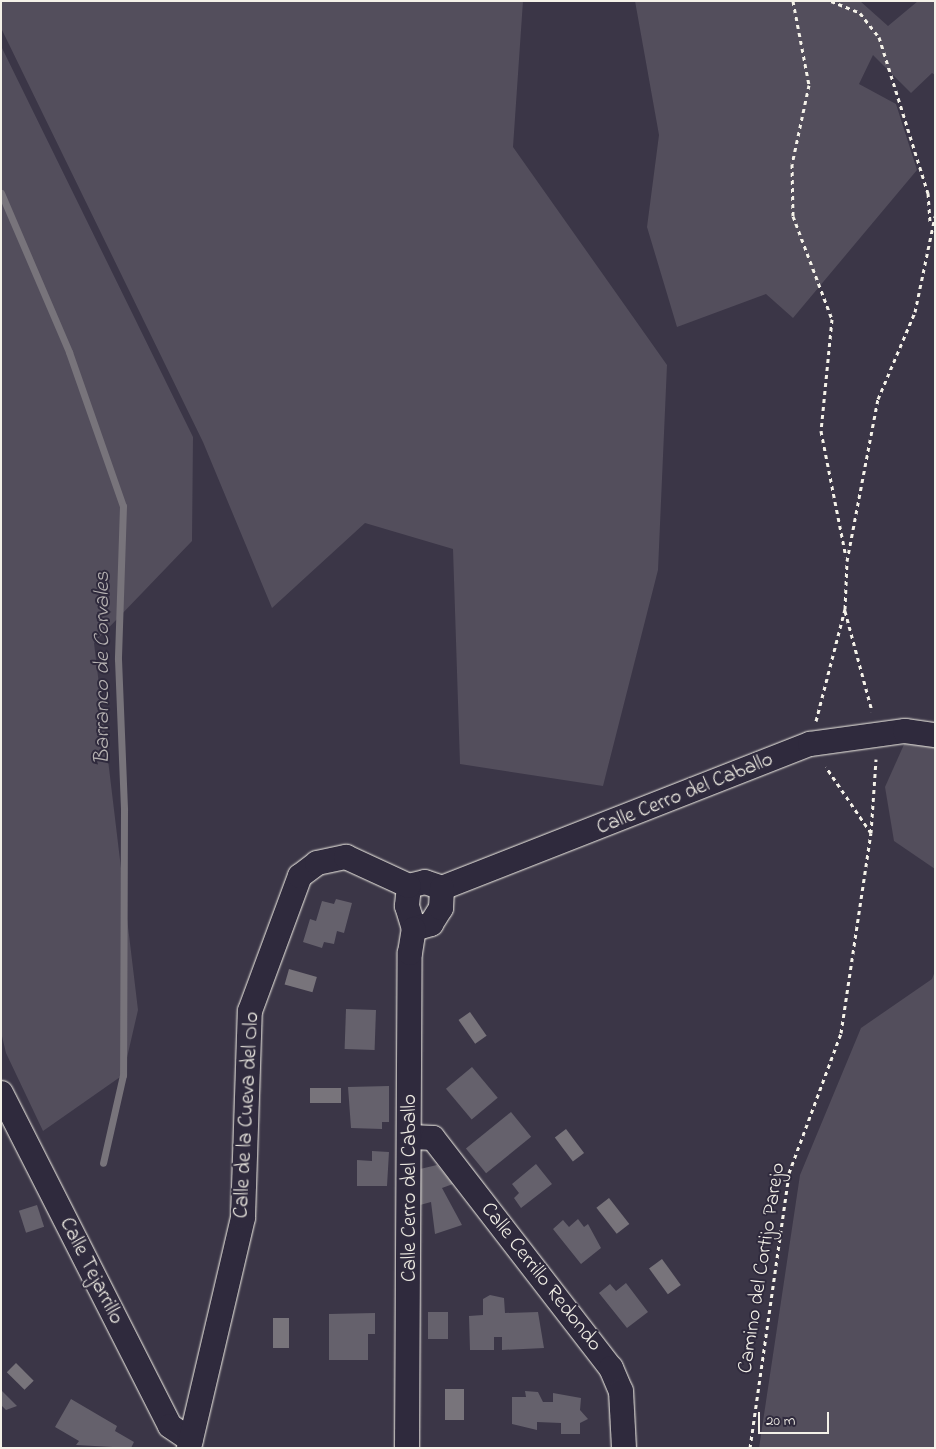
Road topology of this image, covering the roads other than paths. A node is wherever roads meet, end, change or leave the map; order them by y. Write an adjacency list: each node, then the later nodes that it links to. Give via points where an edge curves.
1 (935, 735): 3 (street, Calle Cerro del Caballo, via 905,731 810,744)
2 (409, 886): 3 (street, via 425,882); 4 (street, Calle Cerro del Caballo, via 407,906); 7 (street, Calle de la Cueva del Olo, via 346,857 317,863 300,876 250,1011 243,1217)
3 (442, 888): 4 (street, via 441,908 431,924)
4 (414, 929): 6 (street, Calle Cerro del Caballo, via 410,954)
5 (1, 1093): 7 (street, Calle Tejarrillo, via 170,1426)
6 (412, 1137): 8 (street, Calle Cerro del Caballo); 9 (street, Calle Cerrillo Redondo, via 433,1138 611,1368 621,1391)
7 (190, 1444)
8 (407, 1448)
9 (624, 1448)

